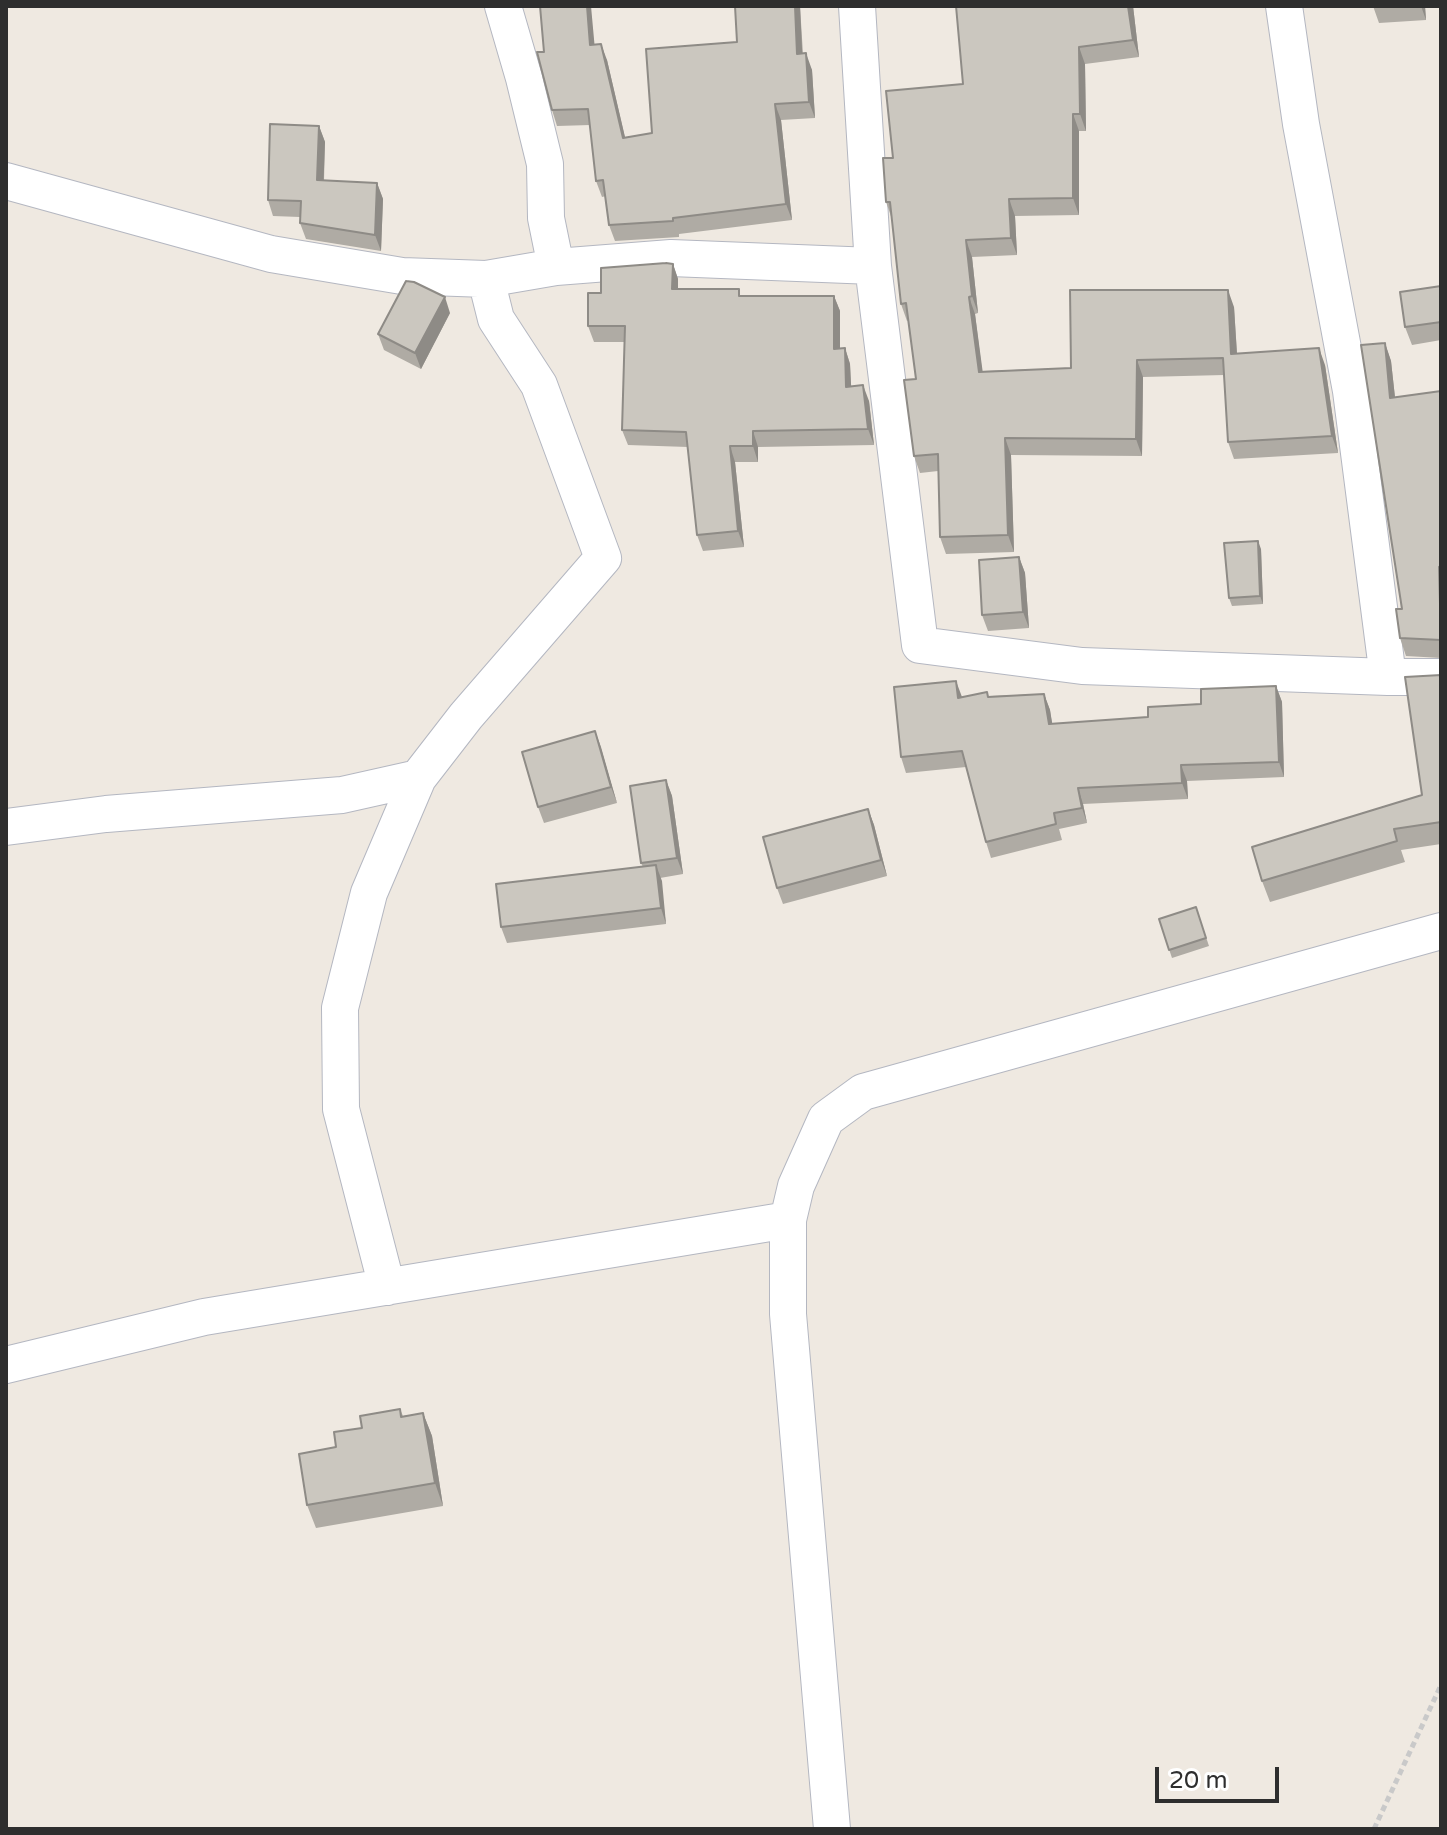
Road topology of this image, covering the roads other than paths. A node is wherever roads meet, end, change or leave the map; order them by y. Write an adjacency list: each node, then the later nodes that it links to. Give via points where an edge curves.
1 (503, 6): 6 (street, via 545,164 546,218)
2 (857, 6): 5 (street)
3 (1284, 6): 8 (street, via 1351,391)
4 (6, 181): 7 (street, via 271,254 402,276)
5 (873, 266): 6 (street, via 671,258); 8 (street, via 920,645 1082,666)
6 (556, 267): 7 (street)
7 (486, 279): 10 (street, via 496,319 539,385 603,558)
8 (1388, 677): 9 (street)
9 (1441, 677)
10 (418, 778): 11 (street, via 342,795); 14 (street, via 369,893 340,1008 341,1109)
11 (6, 827)
12 (1441, 931): 13 (street, via 863,1092 826,1119 796,1186)
13 (788, 1220): 14 (street); 16 (street, via 788,1314)
14 (387, 1287): 15 (street, via 204,1317)
15 (6, 1365)
16 (832, 1829)

